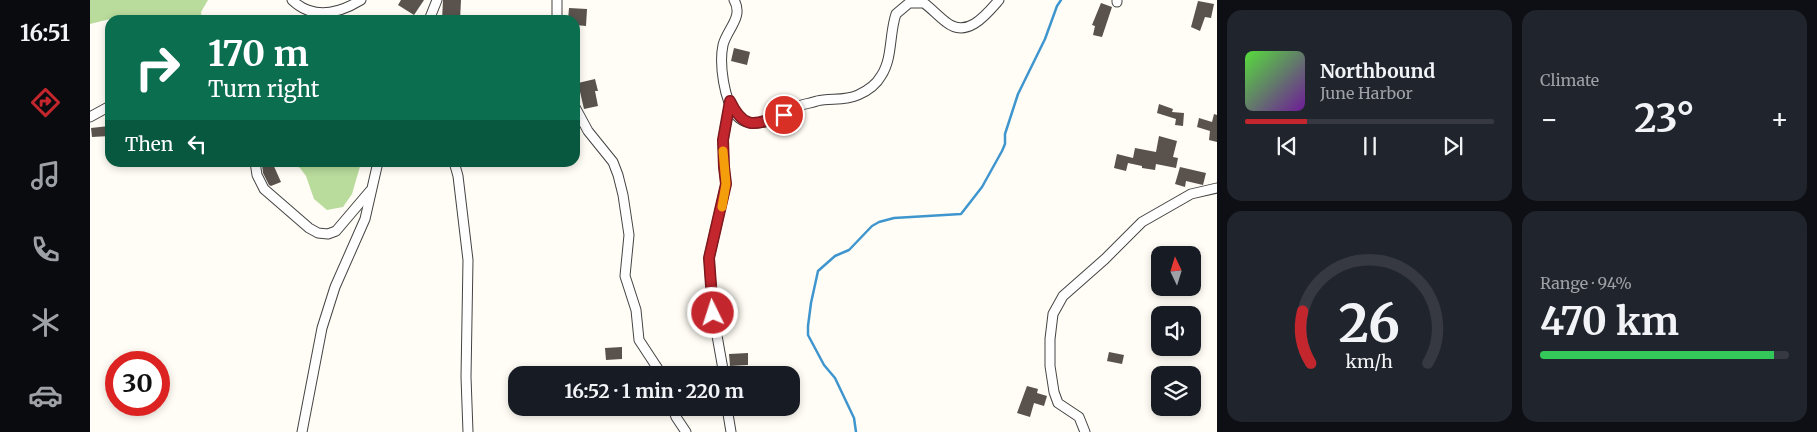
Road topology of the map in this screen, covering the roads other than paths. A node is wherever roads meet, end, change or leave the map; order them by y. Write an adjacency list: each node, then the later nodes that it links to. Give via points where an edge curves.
1 (292, 0): 2 (street, via 301,8 320,13 338,12)
2 (361, 0)
3 (437, 0): 7 (street)
4 (557, 0): 8 (street)
5 (734, 0): 9 (street, via 738,16 723,44 722,65)
6 (999, 0): 9 (street, via 984,18 961,28 947,23 924,3 909,3 901,8 893,21 889,55 882,76 872,87 856,96 819,100 758,124 746,123 737,115)
7 (431, 15)
8 (557, 15)
9 (730, 101): 19 (street, via 723,140 726,184 709,258 713,313)
10 (105, 109): 12 (street)
11 (580, 116): 18 (street, via 613,162 618,175 629,235 625,276 636,310 639,340)
12 (90, 117)
13 (255, 167): 17 (street, via 264,188 318,233 336,232)
14 (377, 167): 17 (street)
15 (455, 167): 23 (street, via 468,260)
16 (1217, 188): 26 (street, via 1191,194 1142,222 1063,296 1053,314 1050,366 1054,392 1058,403 1079,417)
17 (372, 189): 22 (street, via 365,219 335,288 322,328)
18 (656, 366)
19 (722, 366)
20 (676, 416): 24 (street)
21 (728, 416): 25 (street)
22 (302, 432)
23 (468, 432)
24 (686, 432)
25 (731, 432)
26 (1085, 432)

